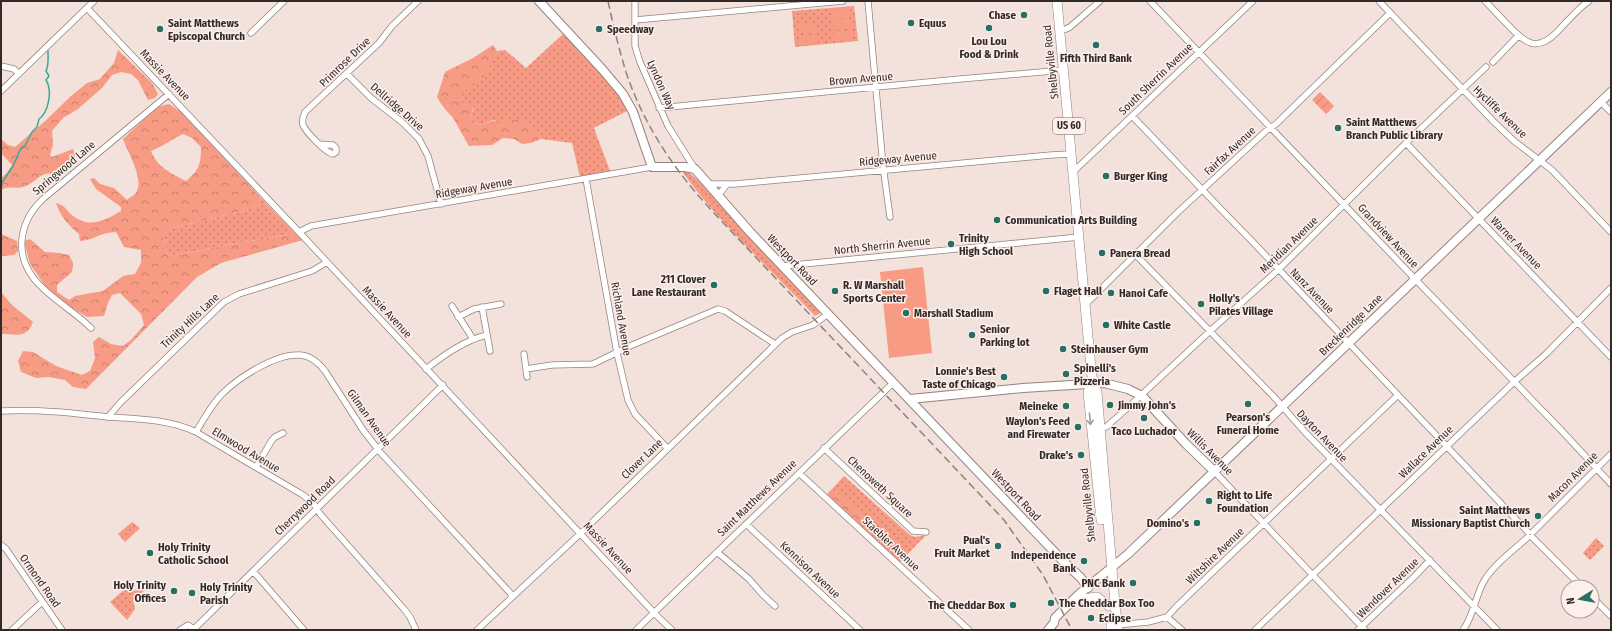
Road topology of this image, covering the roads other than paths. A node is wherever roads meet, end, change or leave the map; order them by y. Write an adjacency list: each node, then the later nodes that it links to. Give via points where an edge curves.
1 (94, 1): 15 (street)
2 (284, 1): 19 (street)
3 (418, 1): 27 (street, Primrose Drive)
4 (539, 1): 42 (main road, via 623,94 633,112)
5 (635, 1): 17 (street, Lyndon Way)
6 (844, 1): 17 (street)
7 (868, 1): 28 (street)
8 (1057, 1): 18 (main road, Shelbyville Road / US 60)
9 (1100, 1): 18 (street, via 1070,27)
10 (1150, 1): 21 (street, Grandview Avenue)
11 (1253, 1): 21 (street, South Sherrin Avenue)
12 (1379, 1): 16 (street, Hycliffe Avenue)
13 (1485, 1): 20 (street)
14 (1589, 1): 20 (street, via 1547,41 1539,44 1527,43)
15 (87, 8): 26 (street); 32 (street, Massie Avenue)
16 (1390, 13): 29 (street, Hycliffe Avenue); 37 (street, Fairfax Avenue)
17 (635, 20): 34 (street, Lyndon Way, via 638,56)
18 (1059, 30): 25 (main road, Shelbyville Road / US 60)
19 (251, 33)
20 (1518, 36): 22 (street)
21 (1198, 52): 36 (street, South Sherrin Avenue); 37 (street, Grandview Avenue)
22 (1493, 62)
23 (1, 66): 26 (street, via 14,69)
24 (1486, 67): 29 (street, Meridian Avenue)
25 (1064, 70): 28 (street, Brown Avenue); 40 (main road, Shelbyville Road / US 60)
26 (19, 74): 30 (street)
27 (347, 74): 39 (street, Primrose Drive, via 307,110 303,119 304,126); 51 (street, Dellridge Drive, via 419,139 428,156)
28 (876, 87): 34 (street, Brown Avenue); 44 (street)
29 (1462, 89): 38 (street, Meridian Avenue); 41 (street, Hycliffe Avenue, via 1510,137)
30 (1, 91)
31 (1611, 92): 33 (main road, Breckenridge Lane)
32 (169, 94): 55 (street, Massie Avenue); 71 (street, Springwood Lane, via 44,198 32,210 24,225 22,247 25,262 32,276 42,288)
33 (1601, 102): 35 (street); 41 (main road, Breckenridge Lane)
34 (659, 108): 43 (street, Lyndon Way)
35 (1611, 112)
36 (1132, 116): 45 (street, South Sherrin Avenue); 49 (street, Nanz Avenue)
37 (1271, 127): 49 (street, Fairfax Avenue); 52 (street, Grandview Avenue)
38 (1406, 143): 52 (street, Meridian Avenue); 54 (street, Warner Avenue)
39 (319, 144)
40 (1071, 154): 44 (street, Ridgeway Avenue); 45 (main road, Shelbyville Road / US 60)
41 (1539, 160): 54 (main road, Breckenridge Lane); 56 (street, Hycliffe Avenue, via 1552,170)
42 (652, 167): 43 (main road, via 685,166); 46 (street, Ridgeway Avenue)
43 (695, 169): 47 (main road, Westport Road)
44 (884, 170): 48 (street, Ridgeway Avenue); 53 (street)
45 (1073, 172): 57 (main road, Shelbyville Road / US 60)
46 (586, 179): 51 (street, Ridgeway Avenue); 78 (street, Richland Avenue)
47 (707, 184): 48 (street, Ridgeway Avenue); 50 (main road, Westport Road)
48 (727, 184): 50 (street)
49 (1203, 190): 58 (street, Fairfax Avenue); 61 (street, Nanz Avenue)
50 (718, 196): 60 (main road, Westport Road)
51 (441, 204): 55 (street, Ridgeway Avenue, via 311,226)
52 (1344, 205): 61 (street, Meridian Avenue); 62 (street, Grandview Avenue)
53 (890, 217)
54 (1478, 219): 62 (main road, Breckenridge Lane); 70 (street, Warner Avenue)
55 (299, 232): 59 (street, Massie Avenue)
56 (1611, 232)
57 (1079, 237): 60 (street, North Sherrin Avenue); 65 (main road, Shelbyville Road / US 60)
58 (1135, 254): 65 (street, Fairfax Avenue); 72 (street, Dayton Avenue)
59 (327, 262): 81 (street, Massie Avenue); 93 (street, Trinity Hills Lane, via 312,271 239,294 224,302 120,402)
60 (783, 266): 68 (main road, Westport Road)
61 (1278, 270): 72 (street, Meridian Avenue); 75 (street, Nanz Avenue)
62 (1415, 279): 75 (main road, Breckenridge Lane); 84 (street, Grandview Avenue)
63 (1611, 288): 70 (street, Wallace Avenue)
64 (501, 304): 67 (street)
65 (1085, 305): 86 (main road, Shelbyville Road / US 60)
66 (452, 306): 69 (street)
67 (482, 307): 69 (street); 73 (street)
68 (828, 314): 76 (street, Clover Lane, via 813,325 788,334); 85 (main road, Westport Road)
69 (458, 317): 74 (street)
70 (1576, 322): 80 (street, Warner Avenue); 84 (street, Wallace Avenue, via 1546,354)
71 (91, 328)
72 (1209, 332): 89 (street, Meridian Avenue); 91 (street, Dayton Avenue)
73 (487, 335): 74 (street); 77 (street)
74 (473, 340): 81 (street)
75 (1348, 343): 88 (street, Nanz Avenue); 91 (main road, Breckenridge Lane)
76 (775, 344): 78 (street, via 720,309 710,311); 98 (street, Clover Lane)
77 (490, 351)
78 (617, 352): 82 (street, via 593,364 552,365); 98 (street, Richland Avenue, via 625,392 635,414)
79 (524, 354): 82 (street)
80 (1611, 357)
81 (426, 369): 87 (street, Massie Avenue)
82 (526, 369): 83 (street)
83 (527, 377)
84 (1514, 382): 97 (street, Wallace Avenue); 104 (street, Grandview Avenue)
85 (893, 383): 90 (main road, Westport Road); 99 (street, Saint Matthews Avenue)
86 (1093, 384): 89 (main road, Willis Avenue, via 1104,383 1128,389); 90 (main road); 94 (main road, Shelbyville Road, via 1097,392); 119 (main road, Shelbyville Road, one-way to 119, via 1088,392)
87 (442, 385): 100 (street, Cherrywood Road); 113 (street, Massie Avenue)
88 (1398, 395): 97 (street, Nanz Avenue); 102 (street, Wiltshire Avenue)
89 (1142, 396): 94 (street, Meridian Avenue, via 1106,427); 105 (main road, Willis Avenue)
90 (910, 399): 118 (main road, Westport Road)
91 (1282, 406): 102 (street, Dayton Avenue); 105 (main road, Breckenridge Lane)
92 (1, 411): 93 (street, Elmwood Avenue)
93 (108, 417): 95 (street, Elmwood Avenue, via 168,423)
94 (1099, 428): 119 (main road, Shelbyville Road)
95 (196, 432): 100 (street, Gilman Avenue, via 216,401 242,377 269,363 300,355 309,357 322,367); 103 (street, Elmwood Avenue)
96 (283, 433): 103 (street, via 274,437)
97 (1447, 446): 109 (street, Wallace Avenue); 114 (street, Nanz Avenue)
98 (667, 448): 113 (street, Clover Lane)
99 (824, 448): 106 (street, Saint Matthews Avenue); 112 (street, Chenoweth Square, via 913,531)
100 (378, 449): 108 (street, Cherrywood Road); 124 (street, Gilman Avenue)
101 (1611, 454): 104 (street, Macon Avenue)
102 (1331, 459): 109 (street, Dayton Avenue); 111 (street, Wiltshire Avenue)
103 (256, 467): 108 (street, Elmwood Avenue, via 303,495)
104 (1596, 468): 107 (street, Grandview Avenue); 114 (street, Macon Avenue)
105 (1214, 471): 111 (street, Willis Avenue); 119 (main road, Breckenridge Lane)
106 (799, 473): 110 (street, Saint Matthews Avenue); 146 (street, Staebler Avenue)
107 (1611, 484)
108 (316, 508): 120 (street, Cherrywood Road); 141 (street, Elmwood Avenue, via 404,609)
109 (1381, 510): 117 (street, Dayton Avenue); 121 (street, Wallace Avenue)
110 (746, 524): 116 (street, Saint Matthews Avenue); 145 (street, Kennison Avenue)
111 (1264, 524): 121 (street, Willis Avenue); 133 (street, Wiltshire Avenue)
112 (926, 532)
113 (580, 533): 124 (street, Clover Lane); 131 (street, Massie Avenue)
114 (1530, 535): 122 (street, Nanz Avenue); 130 (street, Macon Avenue, via 1496,566 1486,579)
115 (1, 546): 126 (street, Ormond Road, via 6,549)
116 (717, 552): 128 (street); 131 (street, Saint Matthews Avenue)
117 (1430, 560): 130 (street, Dayton Avenue); 136 (street, Wendover Avenue)
118 (1063, 561): 123 (main road, Westport Road, via 1076,573); 125 (main road, Westport Road, via 1078,583)
119 (1109, 570): 123 (main road, Breckenridge Lane); 129 (main road, Shelbyville Road); 134 (main road, Shelbyville Road)
120 (253, 571): 135 (street, Cherrywood Road); 140 (street)
121 (1313, 575): 136 (street, Willis Avenue); 149 (street, Wallace Avenue)
122 (1574, 579)
123 (1087, 589): 125 (main road, Breckenridge Lane)
124 (513, 596): 142 (street, Clover Lane)
125 (1080, 597): 129 (main road, via 1097,597); 147 (main road, Breckenridge Lane, via 1060,621)
126 (42, 602): 137 (street); 138 (street, Ormond Road)
127 (1600, 605): 132 (street)
128 (775, 606)
129 (1109, 606): 134 (main road, Shelbyville Road)
130 (1475, 607): 150 (street, Macon Avenue); 151 (street, Dayton Avenue)
131 (655, 613): 143 (street, Saint Matthews Avenue); 144 (street, Massie Avenue)
132 (1611, 616)
133 (1167, 617): 134 (street); 148 (street)
134 (1114, 628)
135 (195, 629): 139 (street, Cherrywood Road, via 186,625)
136 (1362, 629)
137 (12, 630)
138 (62, 630)
139 (180, 630)
140 (304, 630)
141 (416, 630)
142 (477, 630)
143 (636, 630)
144 (672, 630)
145 (860, 630)
146 (969, 630)
147 (1048, 630)
148 (1182, 630)
149 (1255, 630)
150 (1463, 630)
151 (1497, 630)

